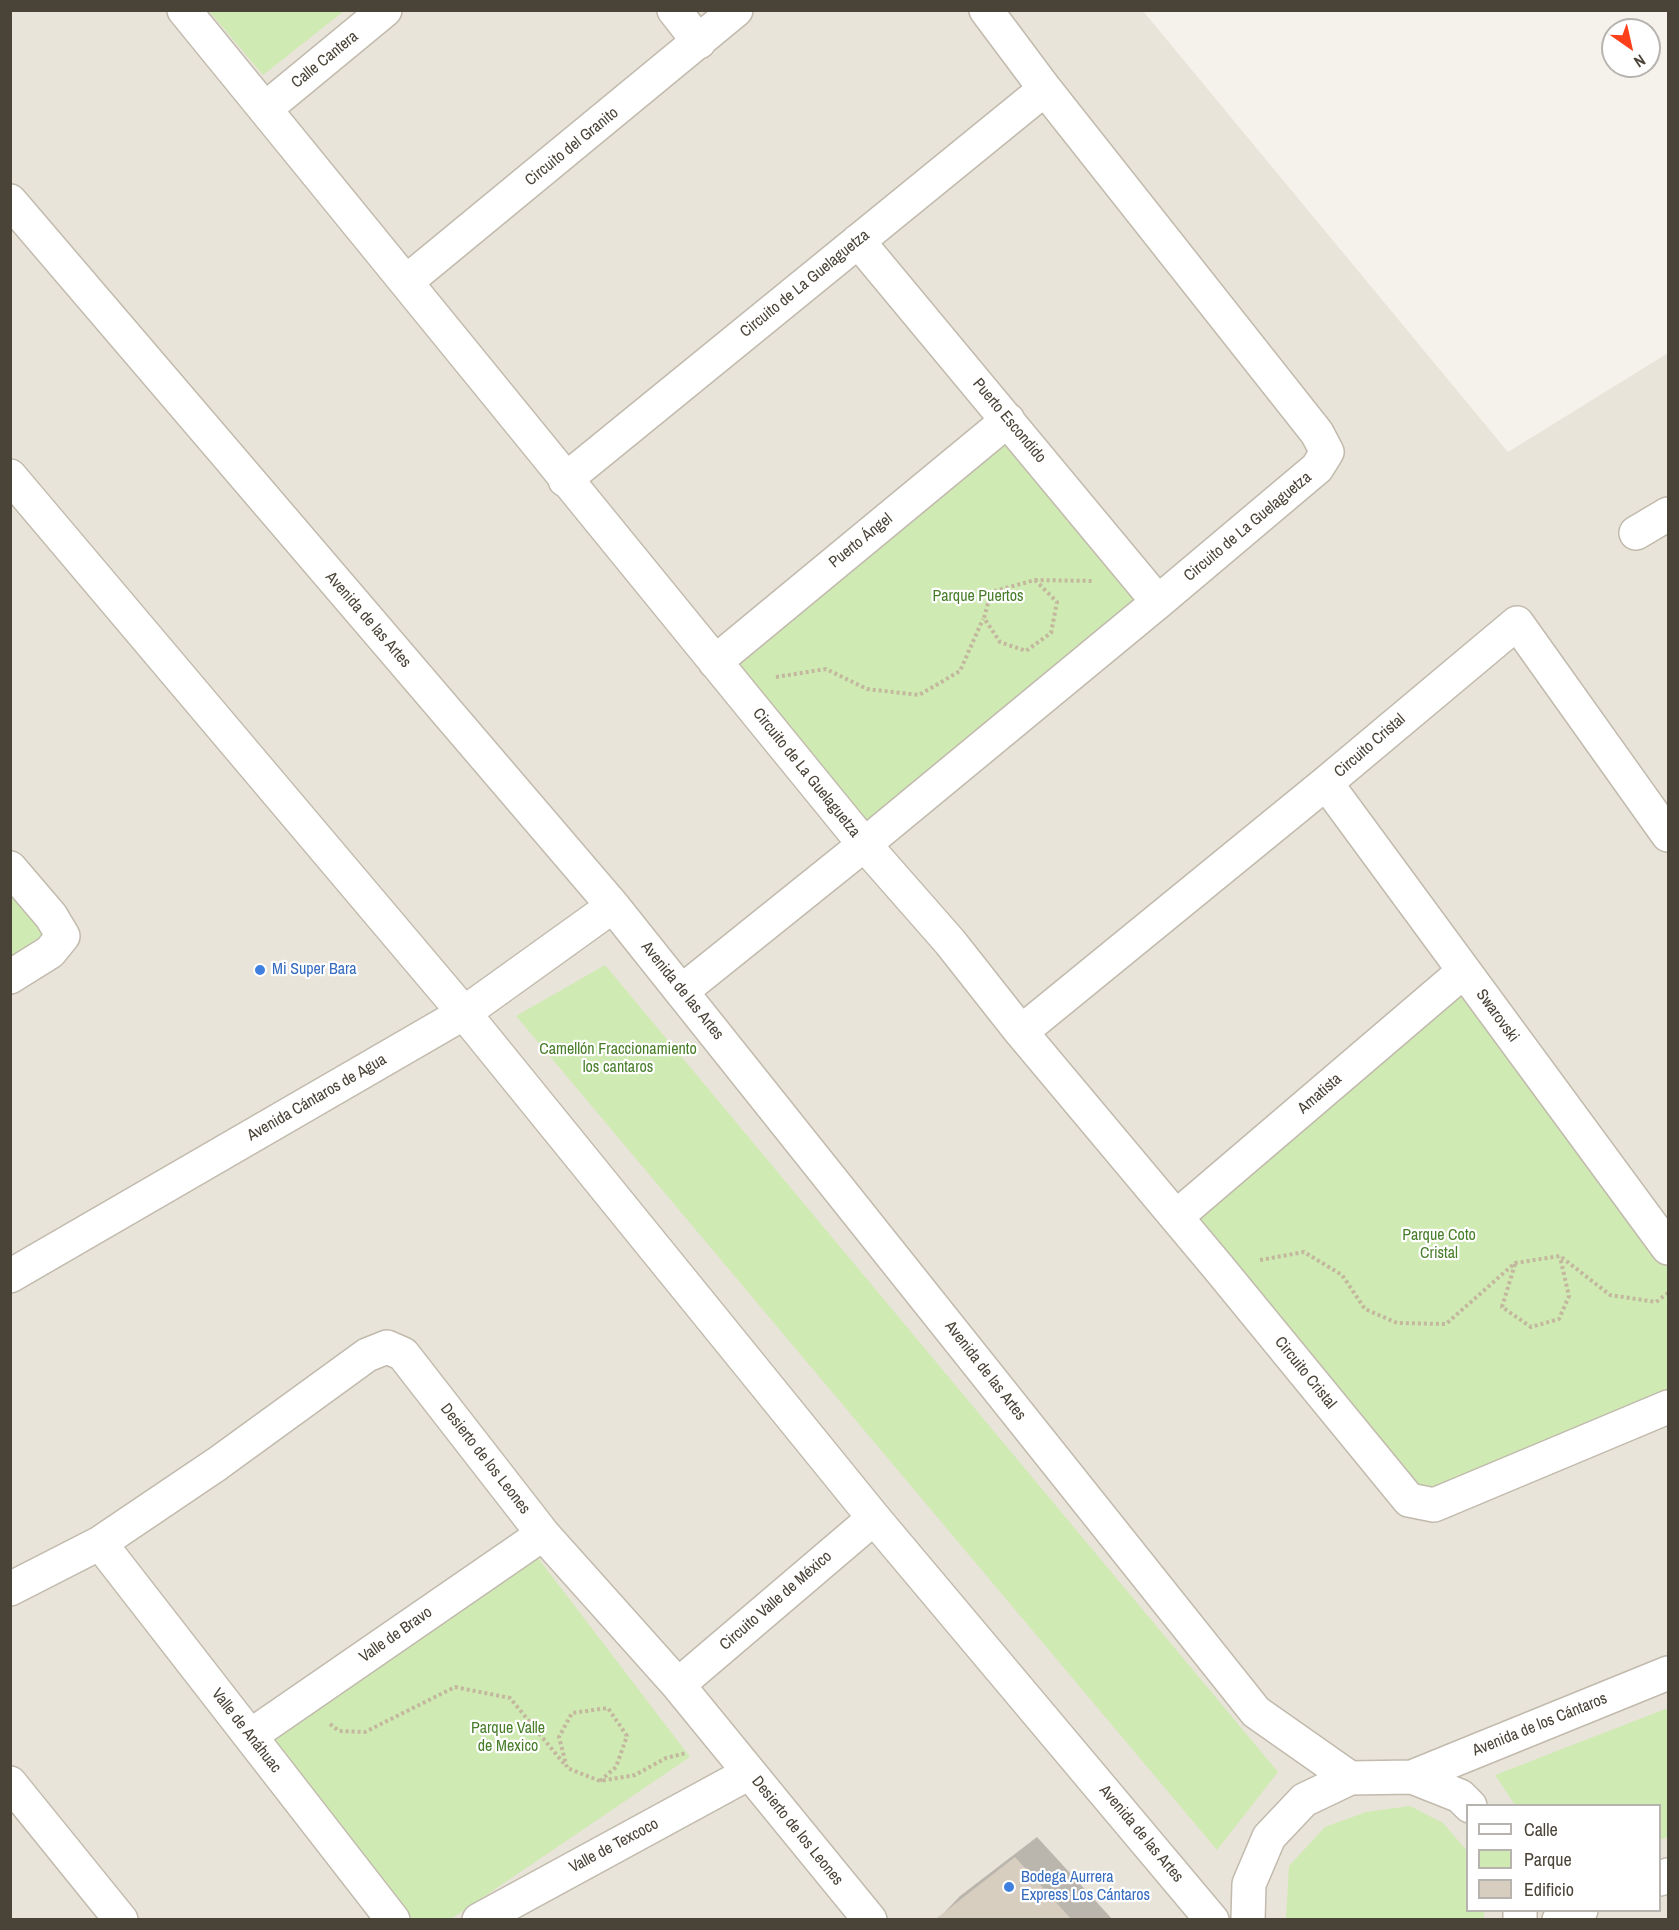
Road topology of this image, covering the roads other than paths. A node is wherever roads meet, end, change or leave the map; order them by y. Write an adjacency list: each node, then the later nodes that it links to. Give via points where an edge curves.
1 (184, 10): 8 (street)
2 (385, 10): 8 (street, Calle Cantera)
3 (674, 10): 6 (street)
4 (736, 10): 6 (street, Circuito del Granito)
5 (986, 10): 7 (street, Circuito de La Guelaguetza)
6 (699, 42): 11 (street, Circuito del Granito)
7 (1045, 89): 10 (street, Circuito de La Guelaguetza); 17 (street, Circuito de La Guelaguetza, via 1317,433 1327,452 1317,468)
8 (265, 109): 11 (street)
9 (10, 201): 23 (street, Avenida de las Artes)
10 (858, 241): 12 (street, Puerto Escondido); 14 (street, Circuito de La Guelaguetza)
11 (406, 282): 14 (street, Circuito de La Guelaguetza)
12 (1008, 420): 17 (street, Puerto Escondido); 18 (street, Puerto Ángel)
13 (10, 476): 28 (street, Avenida de las Artes)
14 (566, 480): 18 (street, Circuito de La Guelaguetza)
15 (1668, 514): 16 (street)
16 (1636, 532)
17 (1158, 602): 21 (street, Circuito de La Guelaguetza)
18 (725, 674): 21 (street, Circuito de La Guelaguetza)
19 (1326, 783): 20 (street, Circuito Cristal, via 1516,623); 25 (street, Swarovski); 29 (street, Circuito Cristal)
20 (1668, 835)
21 (864, 844): 24 (street, Circuito de La Guelaguetza); 27 (street, Circuito de La Guelaguetza)
22 (10, 868): 26 (street, via 63,936 50,952)
23 (613, 906): 27 (street, Avenida de las Artes); 28 (street, Avenida Cántaros de Agua)
24 (950, 942): 29 (street, Circuito Cristal)
25 (1464, 971): 30 (street, Amatista); 31 (street, Swarovski)
26 (10, 977)
27 (682, 991): 43 (street, Avenida de las Artes, via 1256,1713)
28 (464, 1013): 32 (street, Avenida Cántaros de Agua); 34 (street, Avenida de las Artes)
29 (1021, 1032): 30 (street, Circuito Cristal)
30 (1176, 1217): 33 (street, Circuito Cristal, via 1409,1500 1434,1505)
31 (1668, 1248)
32 (10, 1275)
33 (1668, 1407)
34 (874, 1518): 39 (street, Circuito Valle de México); 51 (street, Avenida de las Artes)
35 (543, 1534): 36 (street, Desierto de los Leones, via 403,1354 387,1347 367,1355); 39 (street, Desierto de los Leones); 40 (street, Valle de Bravo)
36 (100, 1543): 37 (street, Desierto de los Leones); 40 (street, Valle de Anáhuac)
37 (10, 1589)
38 (1668, 1673): 42 (street, Avenida de los Cántaros)
39 (678, 1685): 41 (street, Desierto de los Leones)
40 (250, 1736): 48 (street, Valle de Anáhuac)
41 (749, 1773): 49 (street, Valle de Texcoco); 50 (street, Desierto de los Leones)
42 (1412, 1777): 43 (street); 45 (street, via 1460,1796)
43 (1350, 1778): 52 (street, via 1304,1800 1269,1837 1249,1884)
44 (10, 1783): 47 (street)
45 (1468, 1804)
46 (1579, 1912): 53 (street)
47 (121, 1920)
48 (393, 1920)
49 (479, 1920)
50 (870, 1920)
51 (1212, 1920)
52 (1248, 1920)
53 (1559, 1920)

